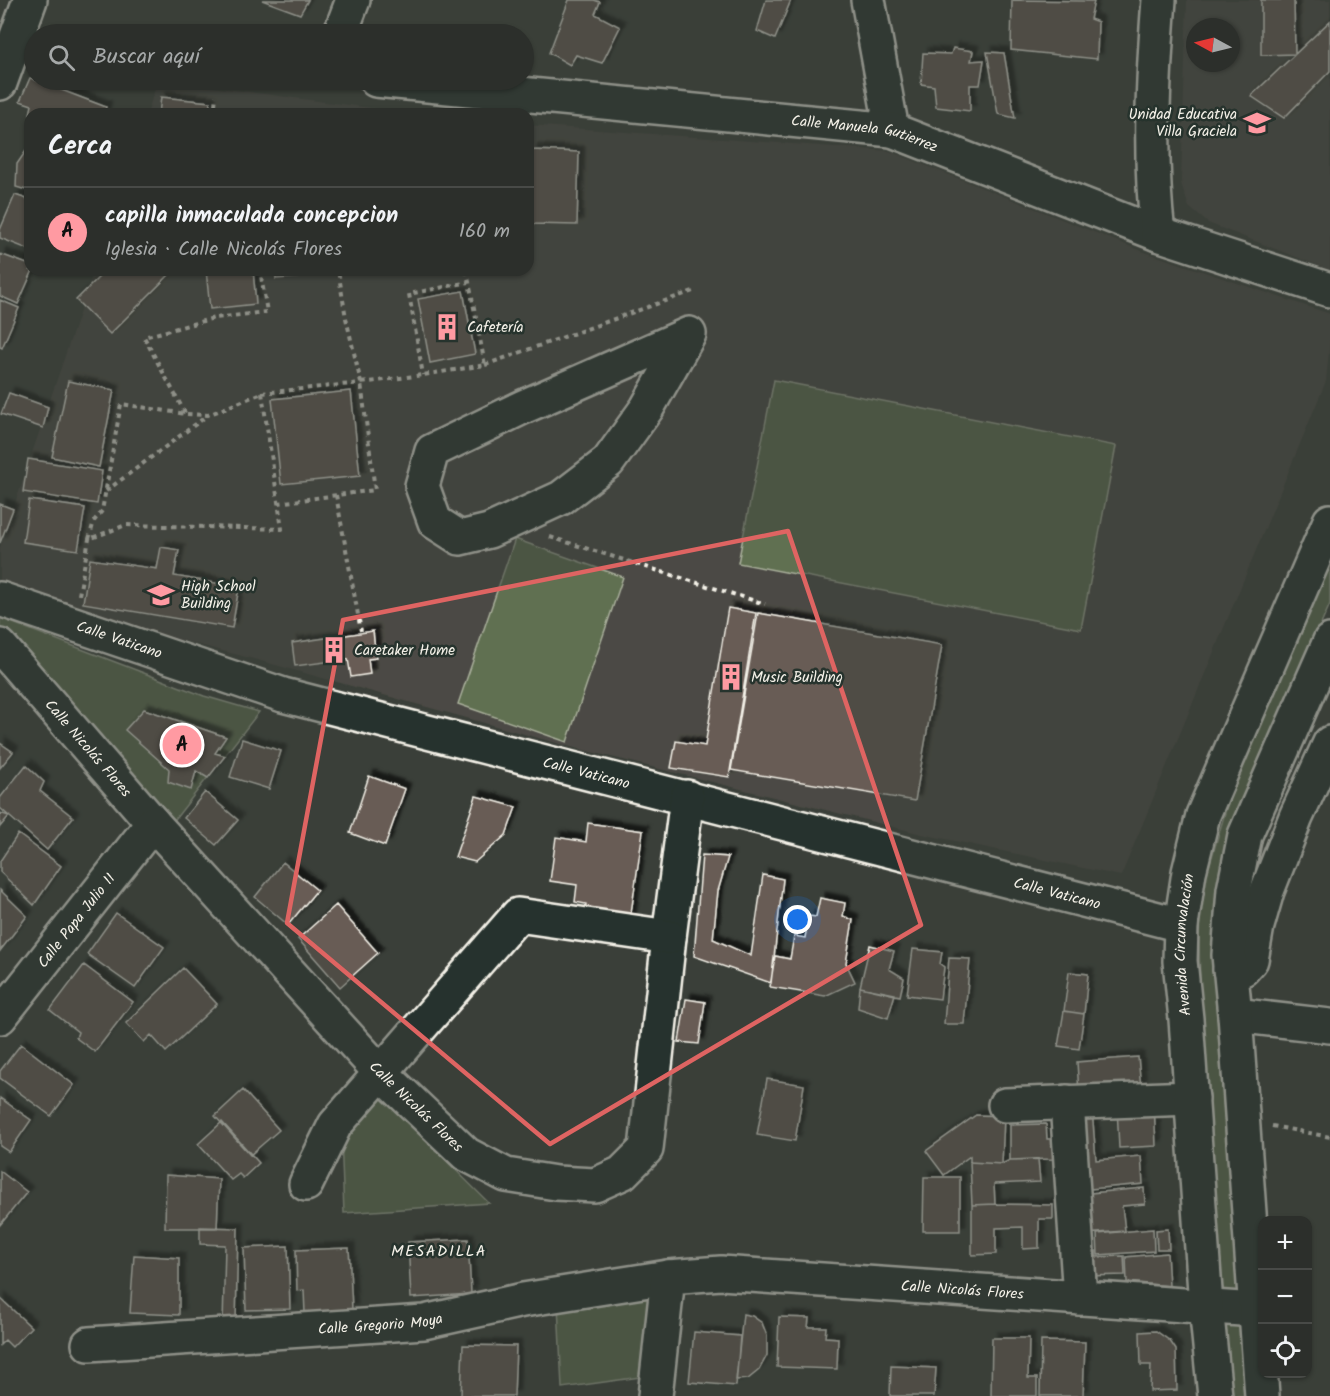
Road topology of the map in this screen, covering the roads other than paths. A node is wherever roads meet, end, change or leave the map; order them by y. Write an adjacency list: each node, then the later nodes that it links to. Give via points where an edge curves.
1 (30, 0): 6 (main road)
2 (353, 0): 5 (main road)
3 (868, 0): 8 (main road)
4 (1159, 0): 9 (main road, via 1153,126)
5 (344, 24)
6 (0, 83)
7 (479, 90): 8 (main road, Calle Manuela Gutierrez)
8 (892, 130): 9 (main road, Calle Manuela Gutierrez)
9 (1158, 234): 10 (main road, Calle Manuela Gutierrez)
10 (1330, 290)
11 (689, 334): 11 (main road, via 432,451 422,486 435,522 460,538 489,531 561,498 608,462 647,408)
12 (1330, 521): 19 (main road, Avenida Circunvalación, via 1203,815)
13 (0, 599): 17 (main road, Calle Vaticano, via 284,695)
14 (1330, 641): 21 (main road, via 1245,836 1234,890)
15 (0, 646): 18 (main road, Calle Nicolás Flores)
16 (1330, 743): 21 (main road, via 1267,891 1251,960 1243,969)
17 (687, 797): 19 (main road, Calle Vaticano); 20 (main road, Calle Nicolás Flores)
18 (153, 823): 23 (main road, Calle Papa Julio II); 25 (main road, Calle Nicolás Flores)
19 (1180, 925): 26 (main road, Avenida Circunvalación)
20 (669, 937): 25 (main road, via 519,915); 25 (main road, Calle Nicolás Flores, via 646,1149 622,1173 595,1185 556,1184 506,1175 466,1154)
21 (1230, 970): 22 (main road)
22 (1235, 1015): 24 (main road); 33 (main road)
23 (0, 1017)
24 (1330, 1026)
25 (380, 1072): 29 (main road, via 335,1125)
26 (1192, 1098): 27 (main road); 32 (main road, Avenida Circunvalación)
27 (1067, 1102): 28 (main road); 31 (main road)
28 (1005, 1105)
29 (306, 1184)
30 (668, 1277): 31 (main road, Calle Nicolás Flores, via 721,1273); 34 (main road, Calle Gregorio Moya, via 523,1300 424,1322); 35 (main road)
31 (1080, 1298): 32 (main road, Calle Nicolás Flores)
32 (1206, 1306): 33 (main road, Calle Nicolás Flores); 36 (main road, Avenida Circunvalación)
33 (1256, 1310): 37 (main road)
34 (89, 1344)
35 (655, 1396)
36 (1215, 1396)
37 (1262, 1396)

